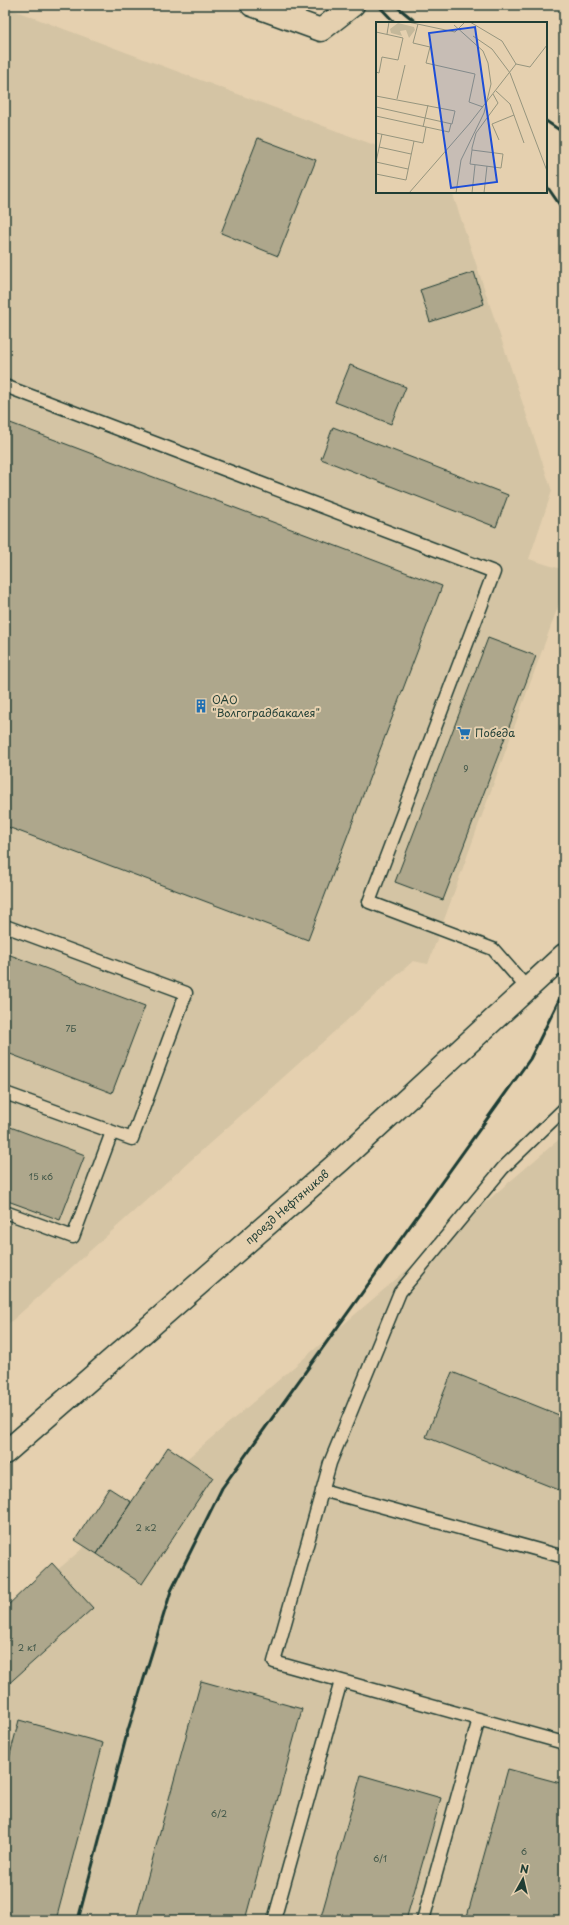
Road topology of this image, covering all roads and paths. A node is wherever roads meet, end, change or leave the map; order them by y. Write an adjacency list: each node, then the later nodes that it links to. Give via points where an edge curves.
1 (252, 5): 2 (street, via 321,30)
2 (354, 5)
3 (5, 386): 6 (lane, via 494,572 369,902 493,949)
4 (5, 926): 9 (lane, via 186,993 132,1140)
5 (564, 955): 6 (street, проезд Нефтяников)
6 (527, 988): 11 (street, проезд Нефтяников, via 341,1160)
7 (5, 1092): 9 (lane)
8 (564, 1109): 12 (lane, via 503,1168 400,1292 330,1463)
9 (112, 1132): 10 (lane, via 73,1238)
10 (5, 1212)
11 (5, 1453)
12 (322, 1490): 13 (lane); 14 (lane, via 274,1662)
13 (564, 1557)
14 (340, 1680): 15 (lane); 17 (lane)
15 (479, 1719): 16 (lane); 18 (lane)
16 (564, 1743)
17 (274, 1920)
18 (423, 1920)

